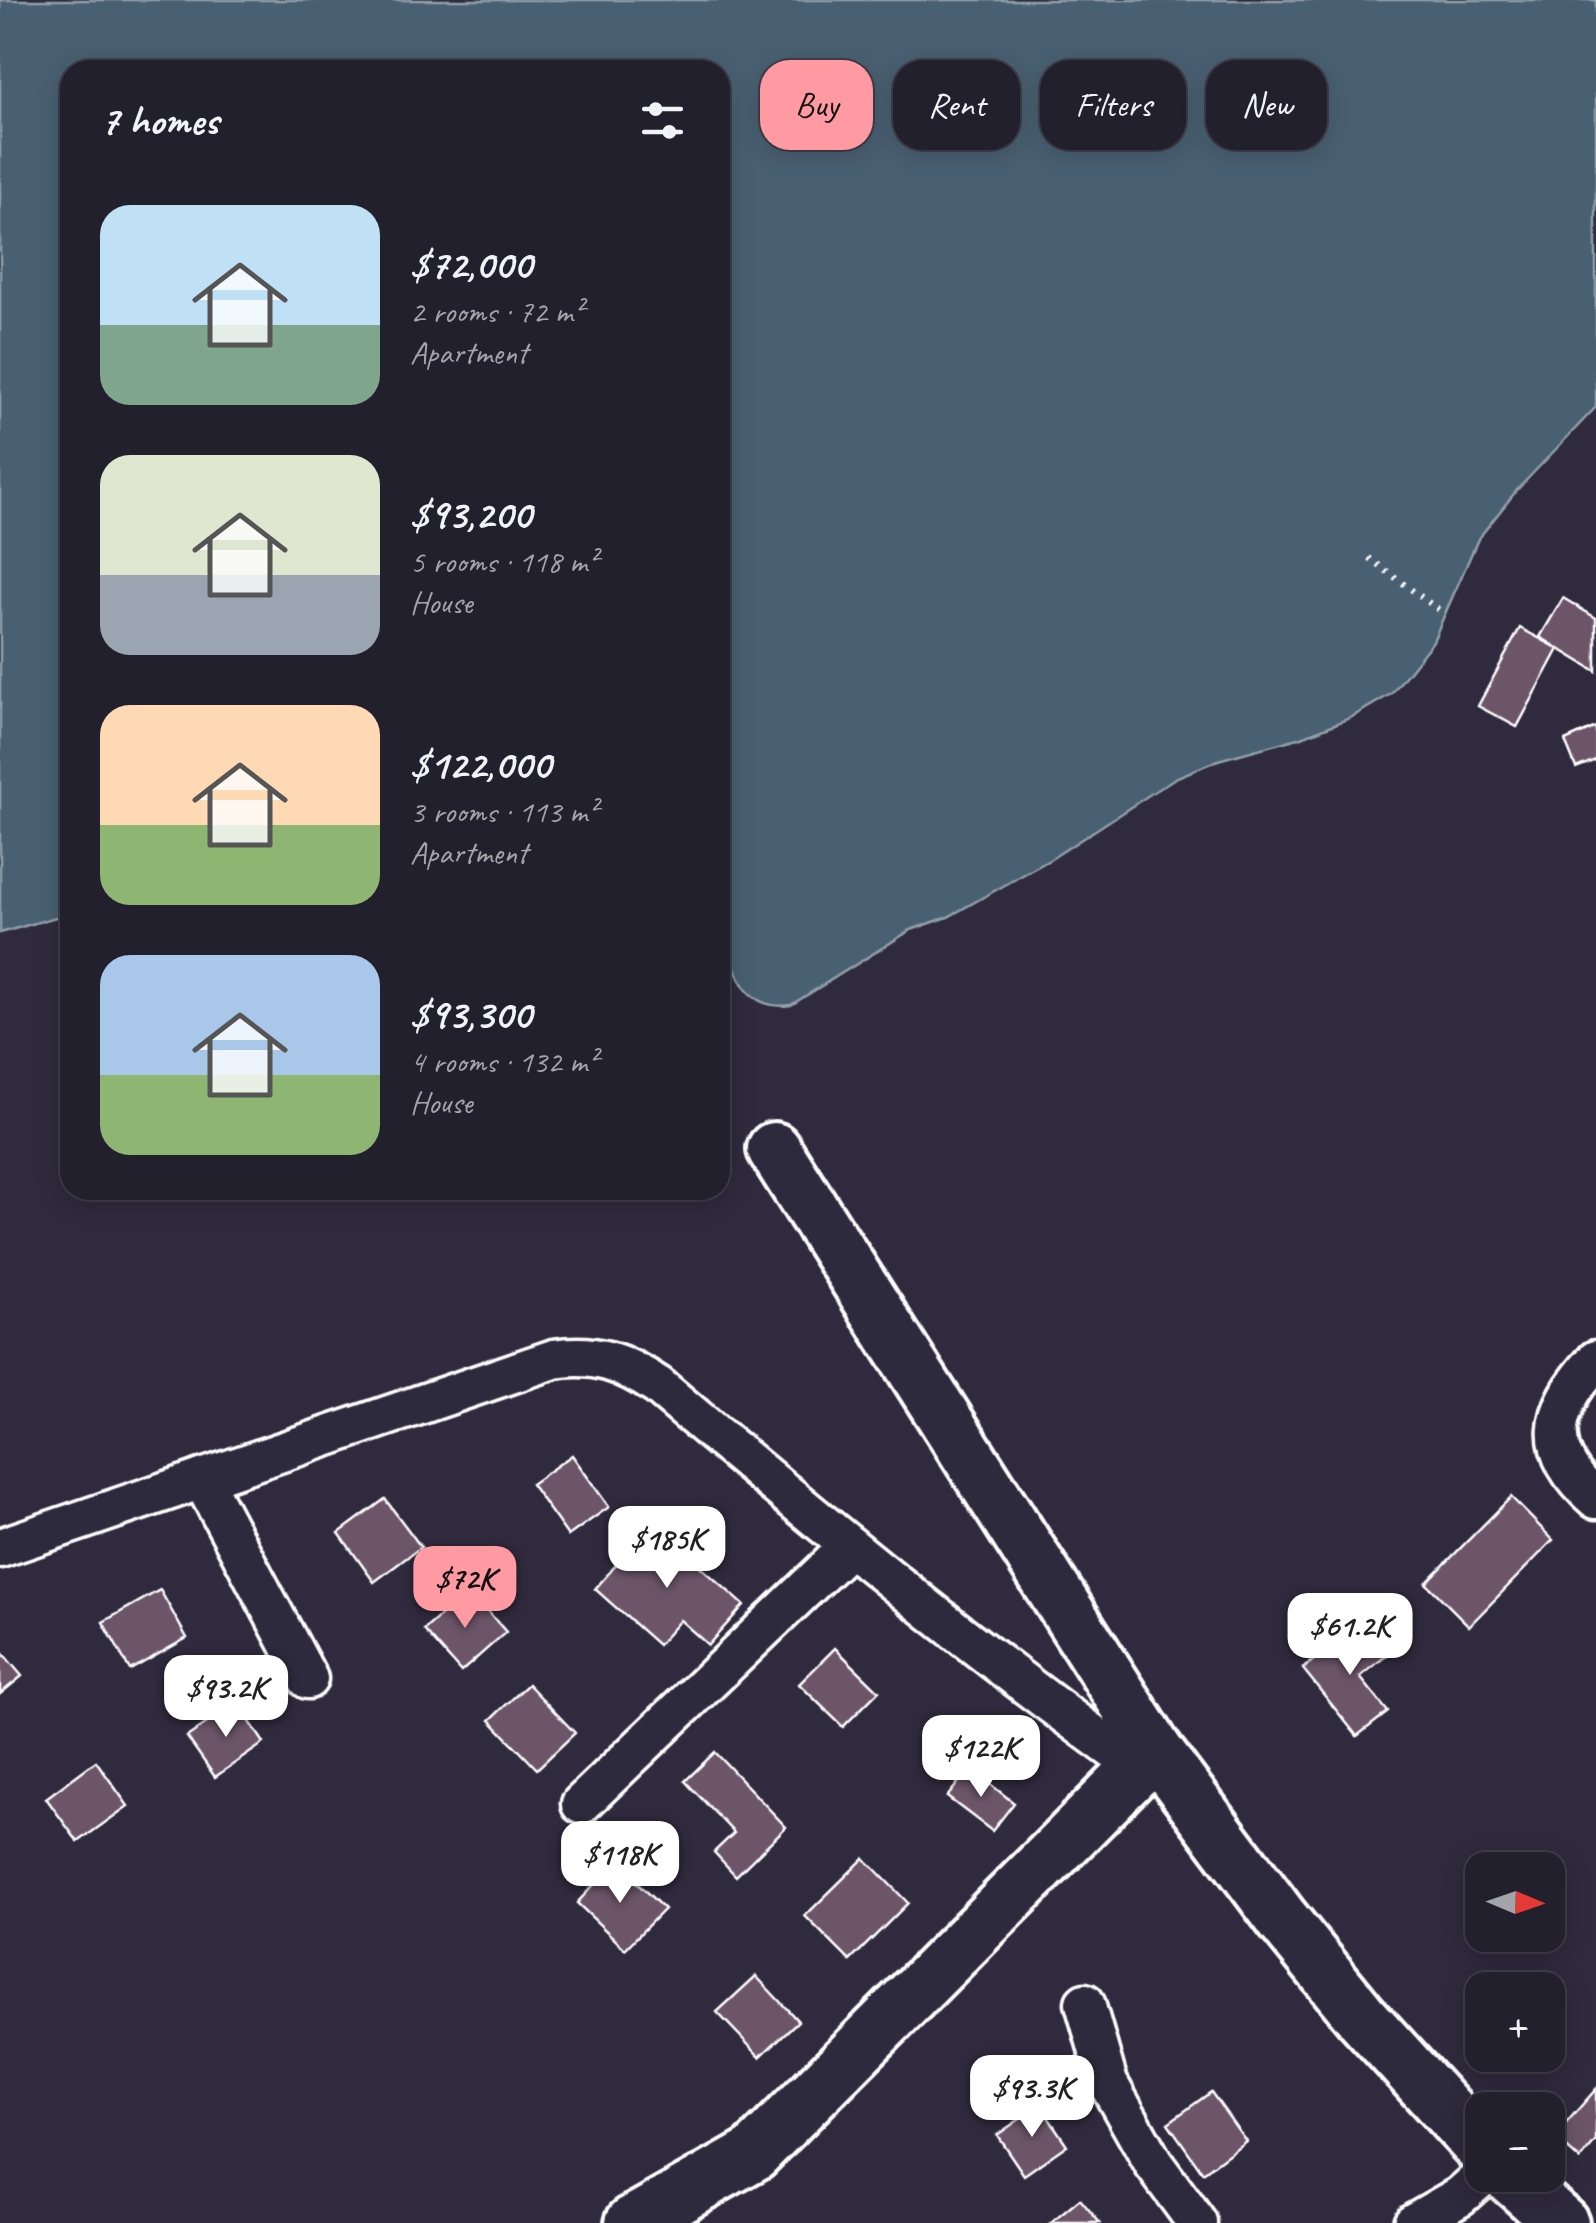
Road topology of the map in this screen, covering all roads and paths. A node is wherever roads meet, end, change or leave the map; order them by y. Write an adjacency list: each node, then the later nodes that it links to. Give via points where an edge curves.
1 (1369, 558): 2 (path)
2 (1442, 613)
3 (774, 1149): 10 (street)
4 (1596, 1360): 6 (street, via 1574,1384 1558,1420 1557,1448 1576,1482)
5 (202, 1479): 7 (street); 8 (street, via 554,1359 607,1358 658,1386); 9 (street)
6 (1596, 1499)
7 (0, 1548)
8 (848, 1548): 10 (street, via 1003,1671); 11 (street)
9 (308, 1679)
10 (1148, 1760): 13 (street); 16 (street, via 754,2154)
11 (581, 1804)
12 (1085, 2002): 17 (street, via 1108,2084)
13 (1465, 2130)
14 (1465, 2192): 18 (street)
15 (1527, 2192): 19 (street)
16 (632, 2223)
17 (1197, 2223)
18 (1413, 2223)
19 (1562, 2223)

